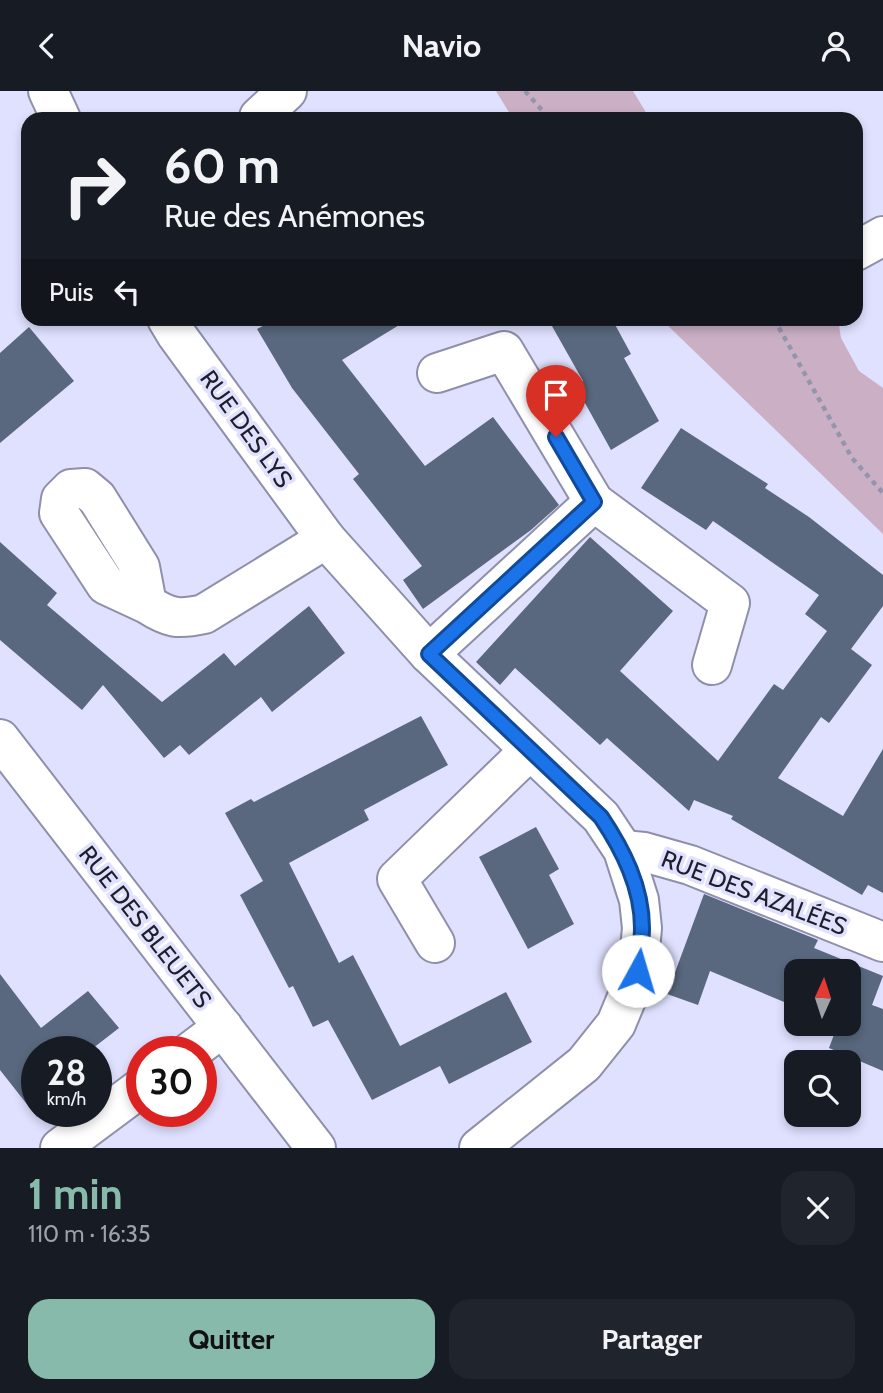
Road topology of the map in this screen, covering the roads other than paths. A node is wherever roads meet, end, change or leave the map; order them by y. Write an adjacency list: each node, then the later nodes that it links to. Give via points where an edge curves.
1 (48, 91): 3 (street)
2 (287, 91): 4 (street)
3 (58, 112)
4 (264, 112)
5 (883, 236): 6 (street)
6 (863, 247)
7 (171, 326): 10 (street, RUE DES LYS)
8 (438, 373): 9 (street, via 504,351)
9 (594, 502): 12 (street); 13 (street, via 730,603)
10 (326, 539): 11 (street, via 204,614 182,619); 12 (street, RUE DES LYS)
11 (146, 604)
12 (429, 654): 15 (street, RUE DES LYS)
13 (712, 665)
14 (0, 739): 19 (street, RUE DES BLEUETS)
15 (529, 751): 16 (street, RUE DES LYS, via 601,817); 18 (street, via 397,879)
16 (623, 850): 17 (street, RUE DES AZALÉES, via 690,865); 24 (street, RUE DES LYS, via 639,900 642,928 638,971 616,1024 584,1064)
17 (883, 942)
18 (435, 943)
19 (223, 1027): 20 (street); 23 (street, RUE DES BLEUETS)
20 (211, 1036)
21 (126, 1099): 22 (street)
22 (60, 1148)
23 (316, 1148)
24 (479, 1148)

